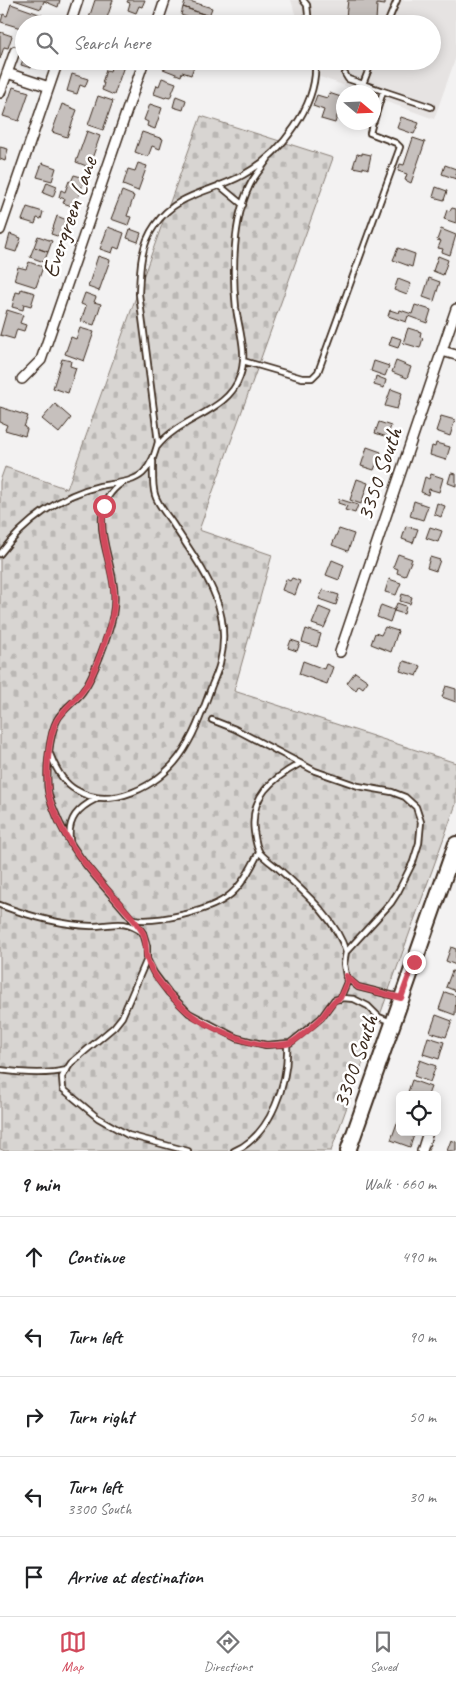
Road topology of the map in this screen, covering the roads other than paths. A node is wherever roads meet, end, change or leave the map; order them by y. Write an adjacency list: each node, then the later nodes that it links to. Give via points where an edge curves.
1 (78, 0): 7 (street)
2 (165, 0): 8 (street)
3 (303, 0): 6 (lane)
4 (310, 0): 6 (lane)
5 (397, 0): 10 (lane)
6 (307, 5): 9 (lane)
7 (73, 15)
8 (160, 15)
9 (309, 15)
10 (391, 15)
11 (15, 51): 16 (street)
12 (55, 70): 19 (street)
13 (141, 70): 33 (street, Evergreen Lane, via 41,360)
14 (316, 70): 25 (lane, via 312,90 297,124)
15 (368, 70): 18 (lane)
16 (7, 73): 19 (street); 21 (street)
17 (345, 74): 18 (lane, via 348,79)
18 (362, 84): 20 (lane)
19 (49, 87): 28 (street)
20 (383, 91): 22 (lane); 23 (lane)
21 (0, 93)
22 (381, 97)
23 (431, 107)
24 (371, 130): 32 (lane, via 370,133 400,147 318,372 312,378 302,378)
25 (270, 156): 26 (lane, via 244,175); 27 (lane, via 249,186)
26 (219, 185): 27 (lane); 34 (lane, via 178,202 166,211 146,240 142,256 139,294 158,442)
27 (243, 205): 32 (lane, via 234,259)
28 (0, 230)
29 (456, 309): 30 (street, 3350 South)
30 (442, 351): 31 (street); 38 (street, 3350 South)
31 (456, 355)
32 (243, 361): 34 (lane, via 240,377 232,391 169,435)
33 (22, 380)
34 (155, 452): 35 (lane)
35 (153, 460): 36 (lane, via 143,474); 42 (lane, via 152,479 156,497 214,590 223,635 220,663 205,708 179,758 147,786 109,799)
36 (123, 483): 37 (lane, via 82,491 60,502 23,527); 40 (lane, via 109,495 101,519 114,581 113,616 88,682 58,718)
37 (0, 554)
38 (340, 652)
39 (212, 720): 41 (lane, via 242,732)
40 (49, 752): 42 (lane, via 64,780 75,790); 44 (lane, via 48,791)
41 (299, 764): 45 (lane, via 273,780 256,803 253,822); 49 (lane, via 358,786 405,797 416,807 421,822 419,843 398,892)
42 (97, 798): 44 (lane, via 80,807 72,820)
43 (456, 844): 53 (main road, 3300 South)
44 (70, 845): 47 (lane)
45 (259, 852): 47 (lane, via 242,882 225,899 186,914 144,921); 49 (lane, via 325,916)
46 (0, 905): 48 (lane, via 58,922 91,926 131,925)
47 (132, 919): 48 (lane)
48 (143, 933): 50 (lane)
49 (346, 952): 51 (lane)
50 (147, 958): 55 (lane, via 169,993 189,1013 237,1038 266,1045); 57 (lane, via 122,1017 82,1052)
51 (346, 976): 52 (lane, via 347,982); 53 (lane, via 358,987)
52 (340, 998): 54 (lane, via 368,1006 379,1017); 55 (lane, via 334,1000 322,1018)
53 (401, 998): 54 (main road, 3300 South)
54 (392, 1023): 61 (main road, 3300 South)
55 (287, 1044): 60 (lane, via 286,1072 269,1118 251,1142)
56 (0, 1070): 57 (lane)
57 (67, 1070): 59 (lane, via 62,1077 63,1089 98,1118 128,1135)
58 (427, 1136): 62 (street)
59 (188, 1151)
60 (234, 1151)
61 (348, 1151)
62 (422, 1151)

